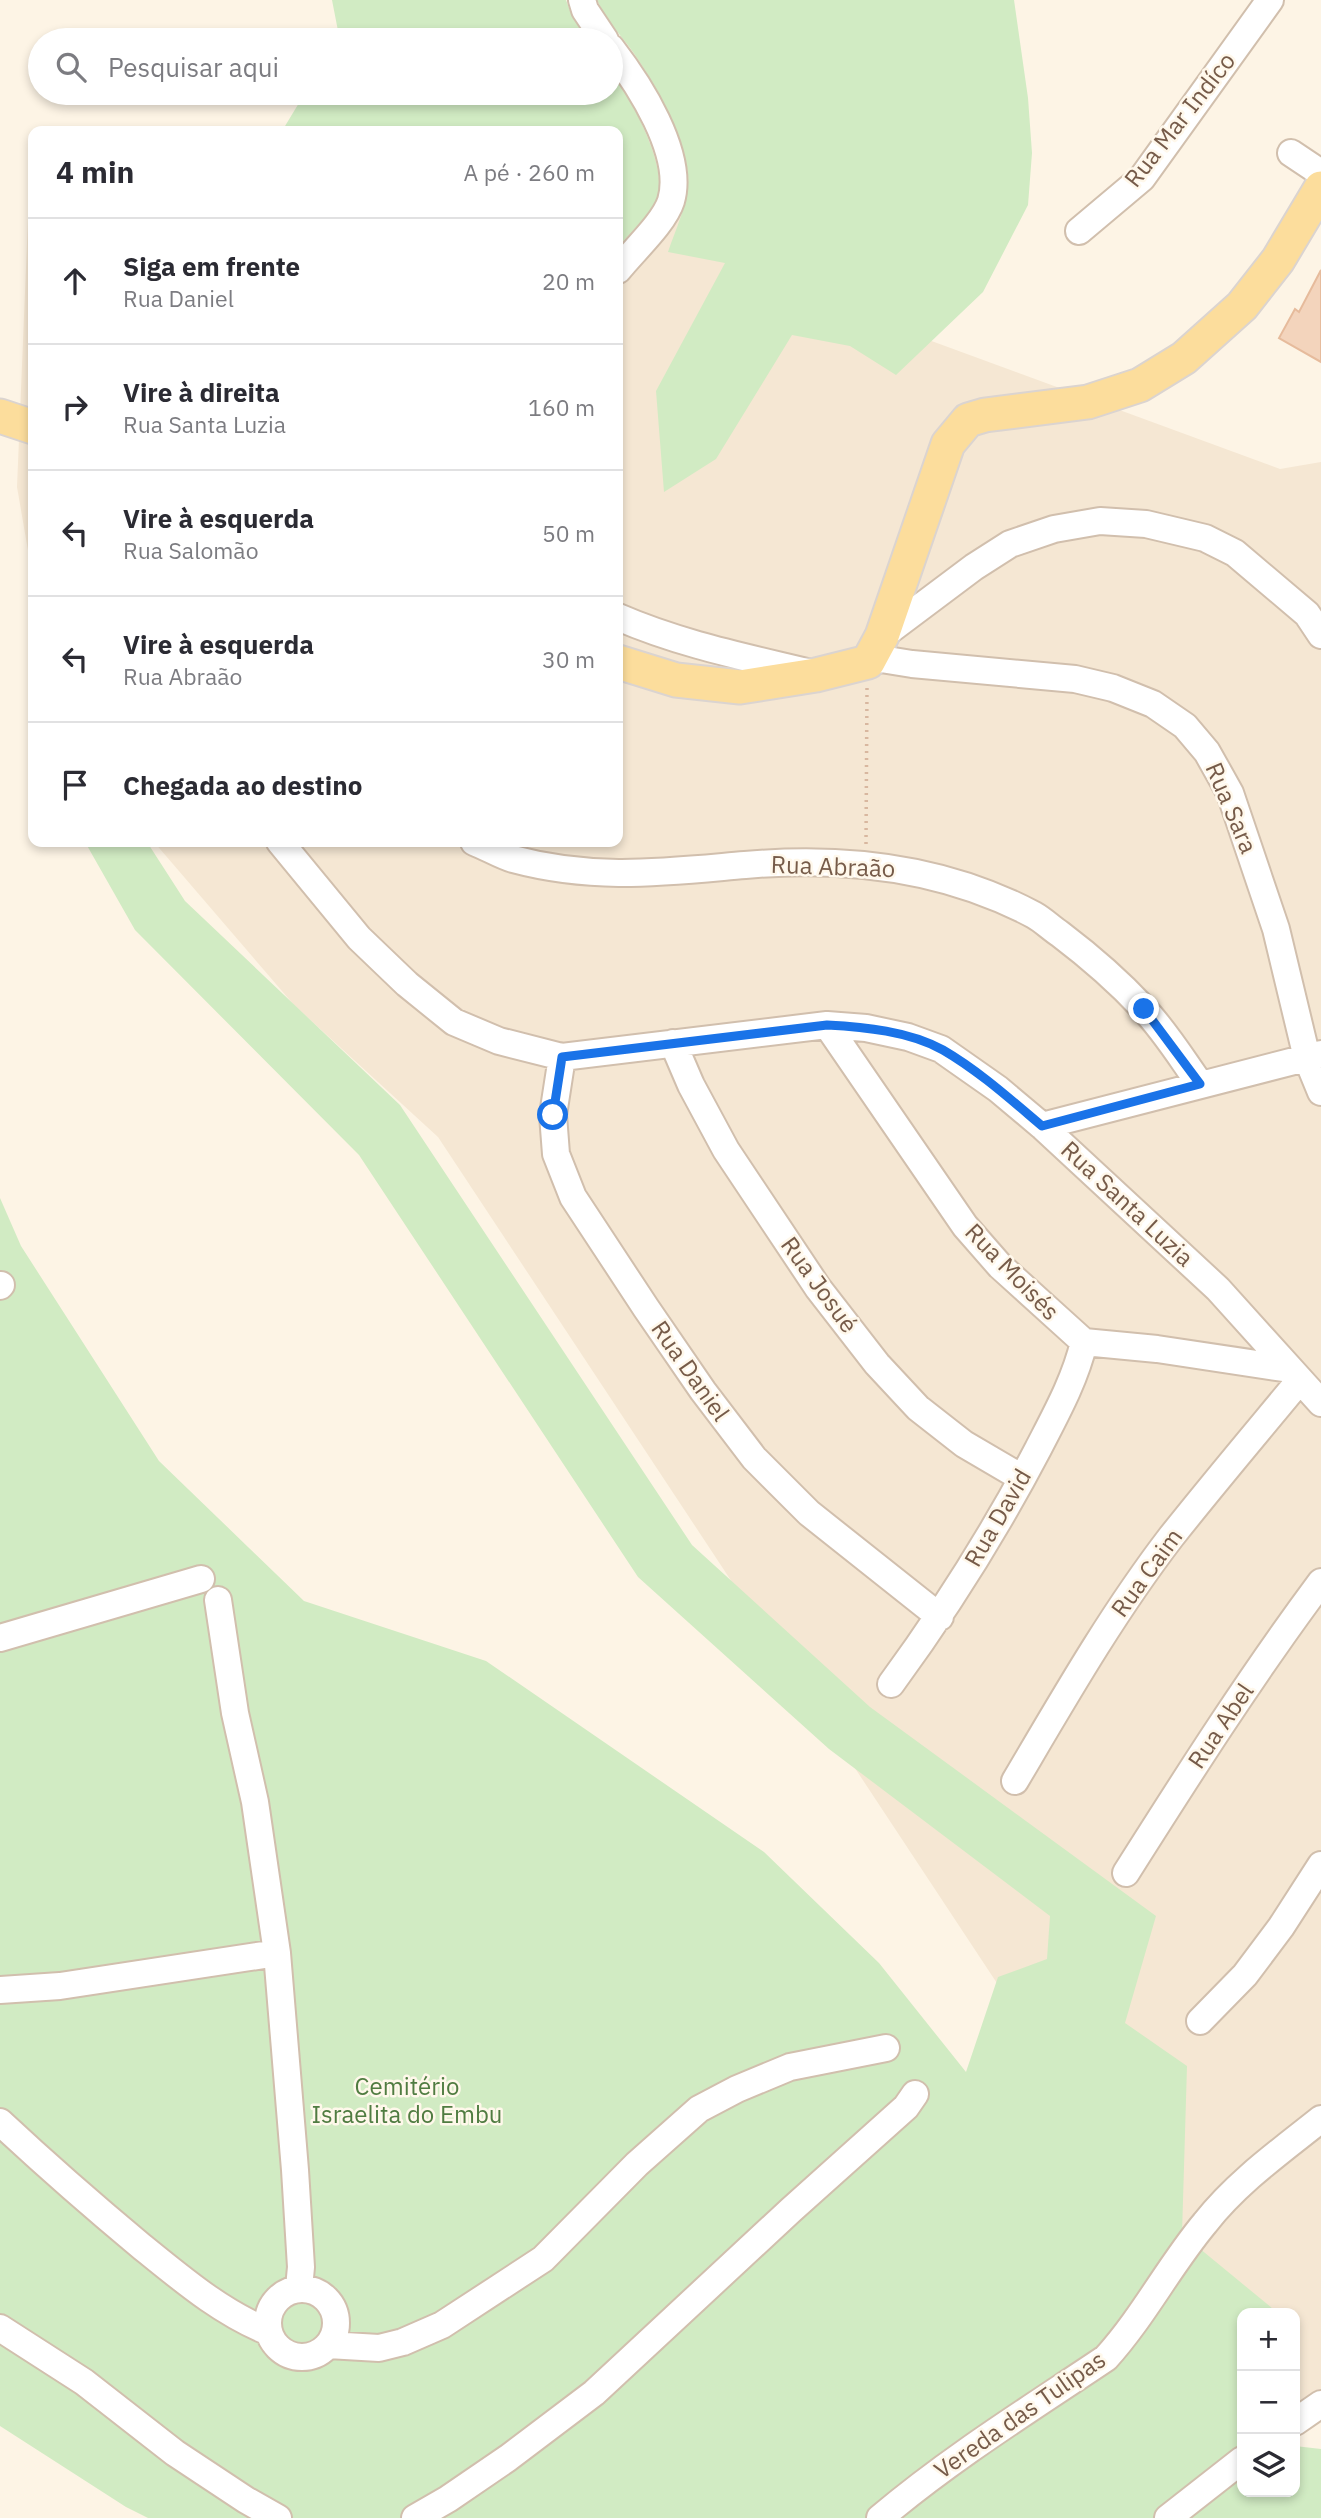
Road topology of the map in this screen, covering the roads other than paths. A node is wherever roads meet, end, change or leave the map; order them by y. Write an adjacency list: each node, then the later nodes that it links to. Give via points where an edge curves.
1 (582, 0): 3 (street)
2 (1270, 0): 7 (street, Rua Mar Indíco, via 1142,178)
3 (597, 28)
4 (623, 64): 8 (street, via 652,113 674,176 671,201)
5 (1291, 153): 6 (street)
6 (1320, 188): 13 (main road, via 1278,260 1242,306 1184,358 1140,385 1088,402 985,415 968,420 958,430 948,444)
7 (1079, 231)
8 (623, 264)
9 (0, 416): 10 (main road)
10 (28, 425)
11 (623, 619): 15 (street, via 702,648)
12 (1321, 635): 13 (street, via 1307,614 1236,553 1205,538 1146,524 1100,521 1054,529 1010,544 974,567)
13 (875, 649): 15 (main road); 20 (street, Rua Sara, via 881,659 1075,679 1114,688 1153,704 1185,726 1207,752 1230,793)
14 (623, 664): 15 (main road, via 676,680 740,687)
15 (816, 675)
16 (284, 847): 21 (street, Rua Santa Luzia, via 359,938 454,1022 499,1041)
17 (486, 847): 22 (street, Rua Abraão, via 511,858 589,873 866,864 954,881 1036,916 1106,972 1144,1009)
18 (827, 1025): 19 (street, Rua Santa Luzia); 24 (street, Rua Santa Luzia, via 866,1028 941,1049 998,1088); 25 (street, Rua Moisés, via 965,1226 1000,1266)
19 (673, 1043): 21 (street, Rua Santa Luzia); 28 (street, Rua Josué, via 726,1150 818,1288 877,1364 918,1408 964,1444)
20 (1314, 1056): 22 (street); 23 (street, Rua Sara)
21 (562, 1057): 32 (street, Rua Daniel, via 553,1115 556,1154 573,1197 639,1297 754,1458 809,1513)
22 (1200, 1084): 24 (street)
23 (1321, 1092)
24 (1042, 1126): 26 (street, Rua Santa Luzia, via 1219,1289)
25 (1084, 1342): 26 (street, via 1157,1349); 28 (street, Rua David, via 1078,1369)
26 (1295, 1374): 27 (street, Rua Santa Luzia); 35 (street, Rua Caim, via 1140,1581 1080,1670)
27 (1321, 1403)
28 (1023, 1478): 32 (street, Rua David)
29 (201, 1579): 33 (street)
30 (1321, 1582): 37 (street, Rua Abel, via 1203,1751)
31 (218, 1600): 38 (street)
32 (940, 1618): 34 (street, Rua David)
33 (0, 1638)
34 (891, 1684)
35 (1015, 1782)
36 (1321, 1865): 40 (street, via 1245,1975)
37 (1126, 1874)
38 (277, 1954): 39 (street, via 60,1986); 45 (street, via 295,2170)
39 (0, 1990)
40 (1200, 2021)
41 (886, 2048): 48 (street, via 790,2067 699,2109 543,2259 442,2325 379,2348)
42 (915, 2094): 53 (street, via 594,2393 508,2458)
43 (1321, 2119): 54 (street, Vereda das Tulipas, via 1247,2179 1206,2221 1106,2358 919,2485)
44 (0, 2122): 47 (street, via 182,2279 233,2316)
45 (299, 2288): 47 (street, via 287,2291 271,2309); 48 (street, via 311,2289 329,2302 334,2312)
46 (0, 2328): 52 (street, via 84,2382 175,2453)
47 (269, 2332): 48 (street, via 289,2355 310,2356)
48 (328, 2345)
49 (1321, 2404): 50 (street)
50 (1300, 2419)
51 (1237, 2464): 55 (street)
52 (278, 2518)
53 (415, 2518)
54 (880, 2518)
55 (1168, 2518)

